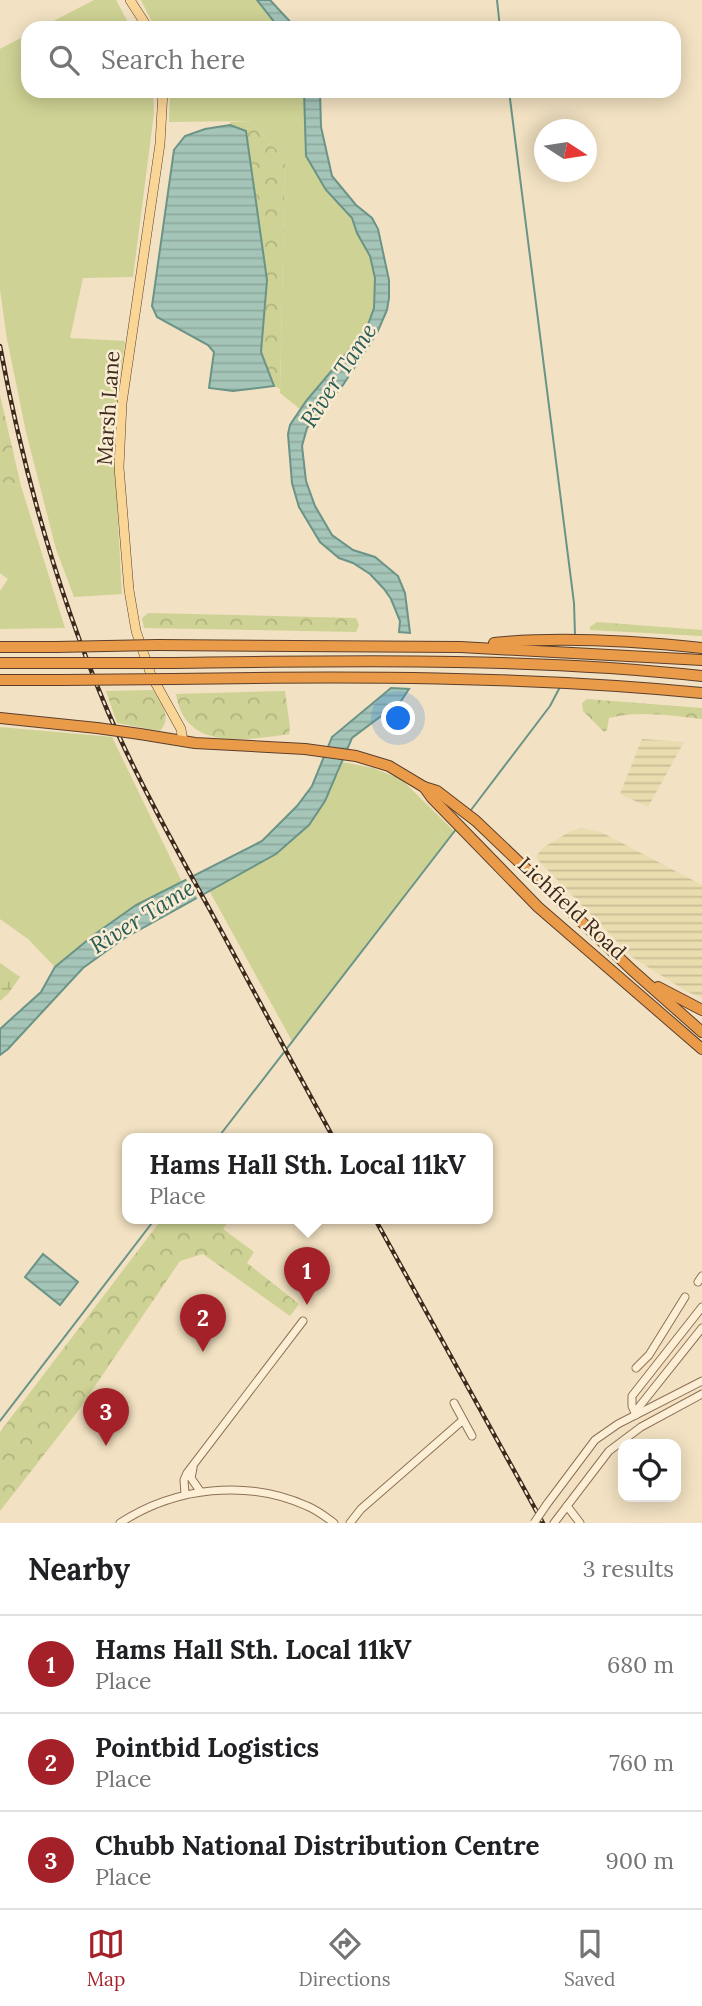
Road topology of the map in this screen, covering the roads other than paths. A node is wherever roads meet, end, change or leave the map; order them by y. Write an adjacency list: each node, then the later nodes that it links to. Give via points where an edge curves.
1 (130, 0): 2 (main road)
2 (144, 21)
3 (163, 98): 13 (main road, Marsh Lane, via 122,403 119,467 133,621 151,675 181,729)
4 (585, 647): 5 (highway, bridge, via 527,640 460,647); 6 (highway); 7 (highway)
5 (0, 648)
6 (702, 648)
7 (702, 660)
8 (0, 663): 9 (highway, bridge, via 413,662)
9 (702, 676)
10 (0, 680): 11 (highway, bridge, via 418,677 576,682)
11 (702, 693)
12 (0, 718): 13 (highway, bridge)
13 (178, 740): 14 (highway, Lichfield Road, via 356,757 389,766)
14 (424, 787): 15 (highway, Lichfield Road, via 461,807); 18 (highway, Lichfield Road, via 538,907)
15 (632, 970): 16 (highway); 17 (highway, Lichfield Road)
16 (702, 1010)
17 (702, 1032)
18 (702, 1049)
19 (685, 1297): 23 (street)
20 (702, 1307): 27 (street, via 632,1396)
21 (303, 1321): 30 (street)
22 (702, 1328): 27 (street)
23 (636, 1368)
24 (702, 1381): 27 (street)
25 (702, 1394): 33 (street, via 641,1427 609,1451)
26 (454, 1403): 28 (street)
27 (635, 1414): 38 (street, bridge, via 595,1440)
28 (463, 1420): 29 (street); 37 (street, via 361,1509)
29 (472, 1436)
30 (193, 1467): 31 (street, via 191,1478); 32 (street, via 184,1480)
31 (200, 1491): 32 (street); 36 (street, via 282,1497 309,1506)
32 (185, 1494): 35 (street)
33 (567, 1506): 34 (street); 39 (street)
34 (555, 1522)
35 (121, 1523)
36 (334, 1523)
37 (351, 1523)
38 (534, 1523)
39 (580, 1523)

